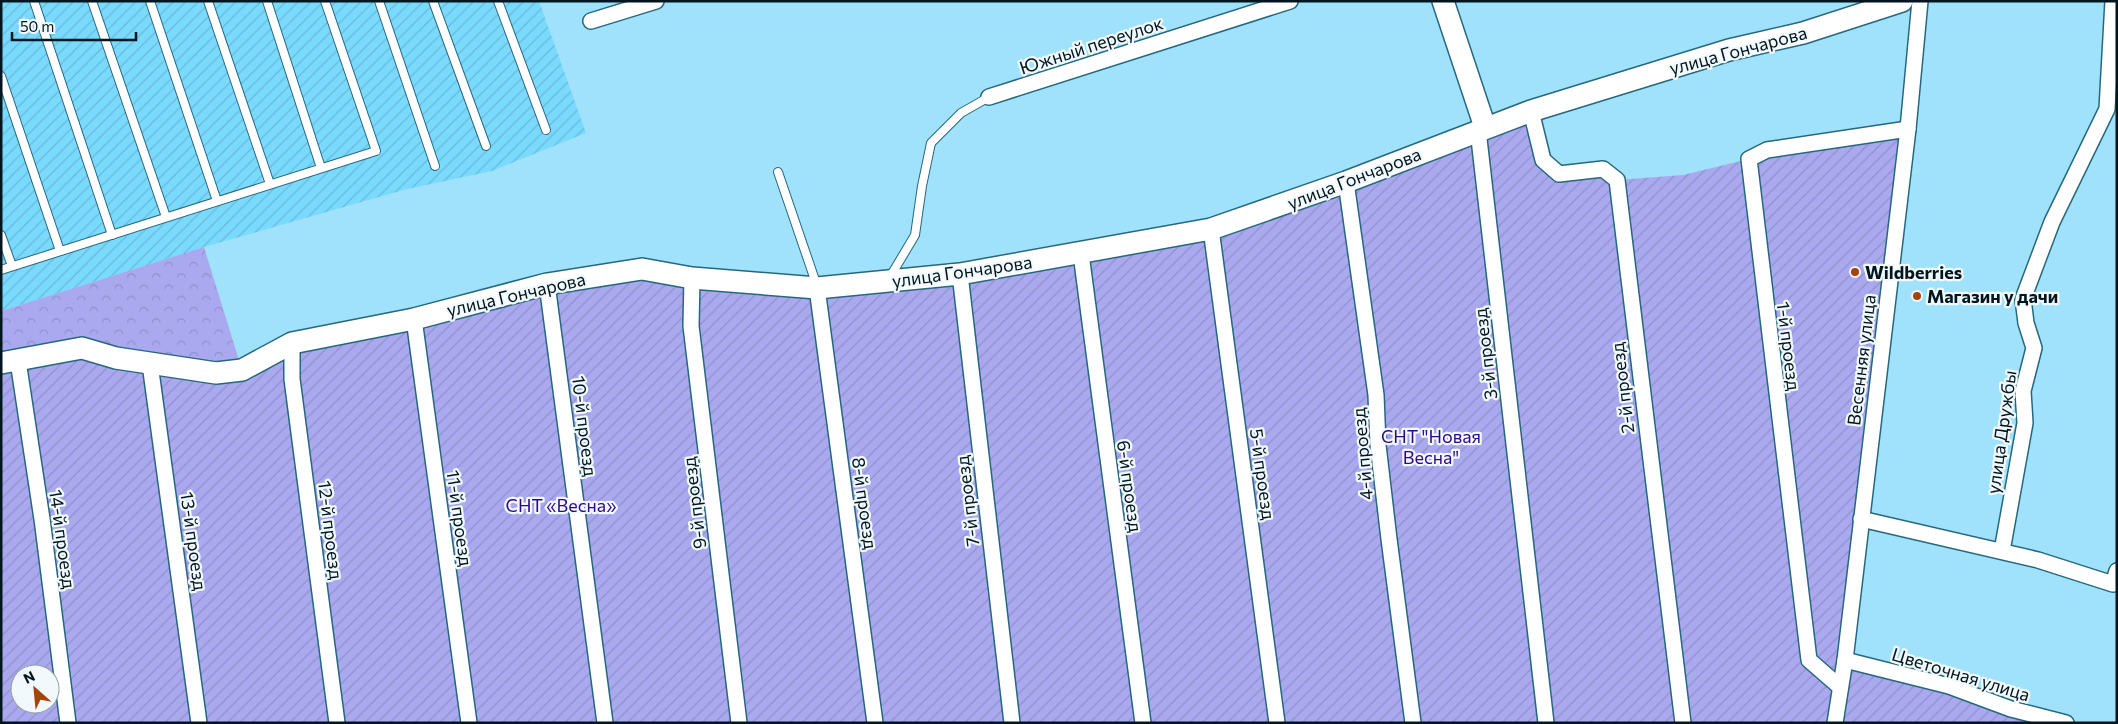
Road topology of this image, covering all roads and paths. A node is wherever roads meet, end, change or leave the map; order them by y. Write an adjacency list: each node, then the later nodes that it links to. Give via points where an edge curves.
1 (34, 1): 34 (lane)
2 (92, 1): 31 (lane)
3 (150, 1): 30 (lane)
4 (208, 1): 29 (lane)
5 (267, 1): 26 (lane)
6 (325, 1): 26 (lane, via 376,151)
7 (379, 1): 25 (lane)
8 (433, 1): 24 (lane)
9 (498, 1): 23 (lane)
10 (656, 1): 16 (street)
11 (1290, 1): 19 (street, Южный переулок)
12 (1443, 1): 22 (street)
13 (1902, 1): 20 (street, улица Гончарова, via 1803,33 1729,50)
14 (1920, 1): 21 (street, Весенняя улица)
15 (2113, 1): 17 (street)
16 (591, 21)
17 (2114, 64): 49 (street, улица Дружбы, via 2107,109 2052,222 2023,299 2026,324 2034,348 2023,391 2025,424)
18 (1, 76): 35 (lane)
19 (989, 97): 41 (lane, via 961,113 931,143 915,235)
20 (1531, 111): 22 (street, улица Гончарова); 65 (street, 2-й проезд, via 1543,160 1559,174 1603,168 1617,180)
21 (1908, 128): 48 (street, Весенняя улица); 52 (street, 1-й проезд, via 1767,150 1749,159 1809,660)
22 (1482, 129): 28 (street, улица Гончарова); 64 (street, 3-й проезд)
23 (546, 130)
24 (486, 146)
25 (435, 166)
26 (321, 168): 29 (lane)
27 (778, 172): 43 (lane)
28 (1346, 182): 32 (street, улица Гончарова); 63 (street, 4-й проезд, via 1376,395 1378,445)
29 (270, 184): 30 (lane)
30 (217, 201): 31 (lane)
31 (166, 218): 34 (lane)
32 (1211, 229): 36 (street, улица Гончарова); 62 (street, 5-й проезд)
33 (1, 234): 37 (lane)
34 (112, 234): 35 (lane)
35 (60, 251): 37 (lane)
36 (1081, 254): 39 (street, улица Гончарова); 61 (street, 6-й проезд)
37 (12, 266): 38 (lane)
38 (1, 270)
39 (960, 274): 41 (street, улица Гончарова); 60 (street, 7-й проезд)
40 (692, 278): 42 (street, улица Гончарова, via 642,270); 43 (street, улица Гончарова); 58 (street, 9-й проезд, via 691,326)
41 (888, 281): 43 (street, улица Гончарова)
42 (548, 284): 44 (street, улица Гончарова); 57 (street, 10-й проезд)
43 (817, 288): 59 (street, 8-й проезд)
44 (414, 319): 45 (street, улица Гончарова); 56 (street, 11-й проезд)
45 (292, 343): 47 (street, улица Гончарова, via 242,370 216,373); 55 (street, 12-й проезд, via 292,379)
46 (10, 362): 47 (street, улица Гончарова, via 82,348); 53 (street, 14-й проезд, via 40,510)
47 (150, 364): 54 (street, 13-й проезд)
48 (1861, 519): 49 (street); 51 (street, Весенняя улица)
49 (2002, 551): 50 (street, via 2112,584)
50 (2117, 571)
51 (1846, 660): 52 (street, Весенняя улица); 67 (street, Цветочная улица, via 1950,686 2011,709)
52 (1840, 687): 66 (street, Весенняя улица)
53 (68, 723)
54 (200, 723)
55 (337, 723)
56 (469, 723)
57 (605, 723)
58 (740, 723)
59 (875, 723)
60 (1012, 723)
61 (1143, 723)
62 (1277, 723)
63 (1413, 723)
64 (1546, 723)
65 (1683, 723)
66 (1836, 723)
67 (2066, 723)

